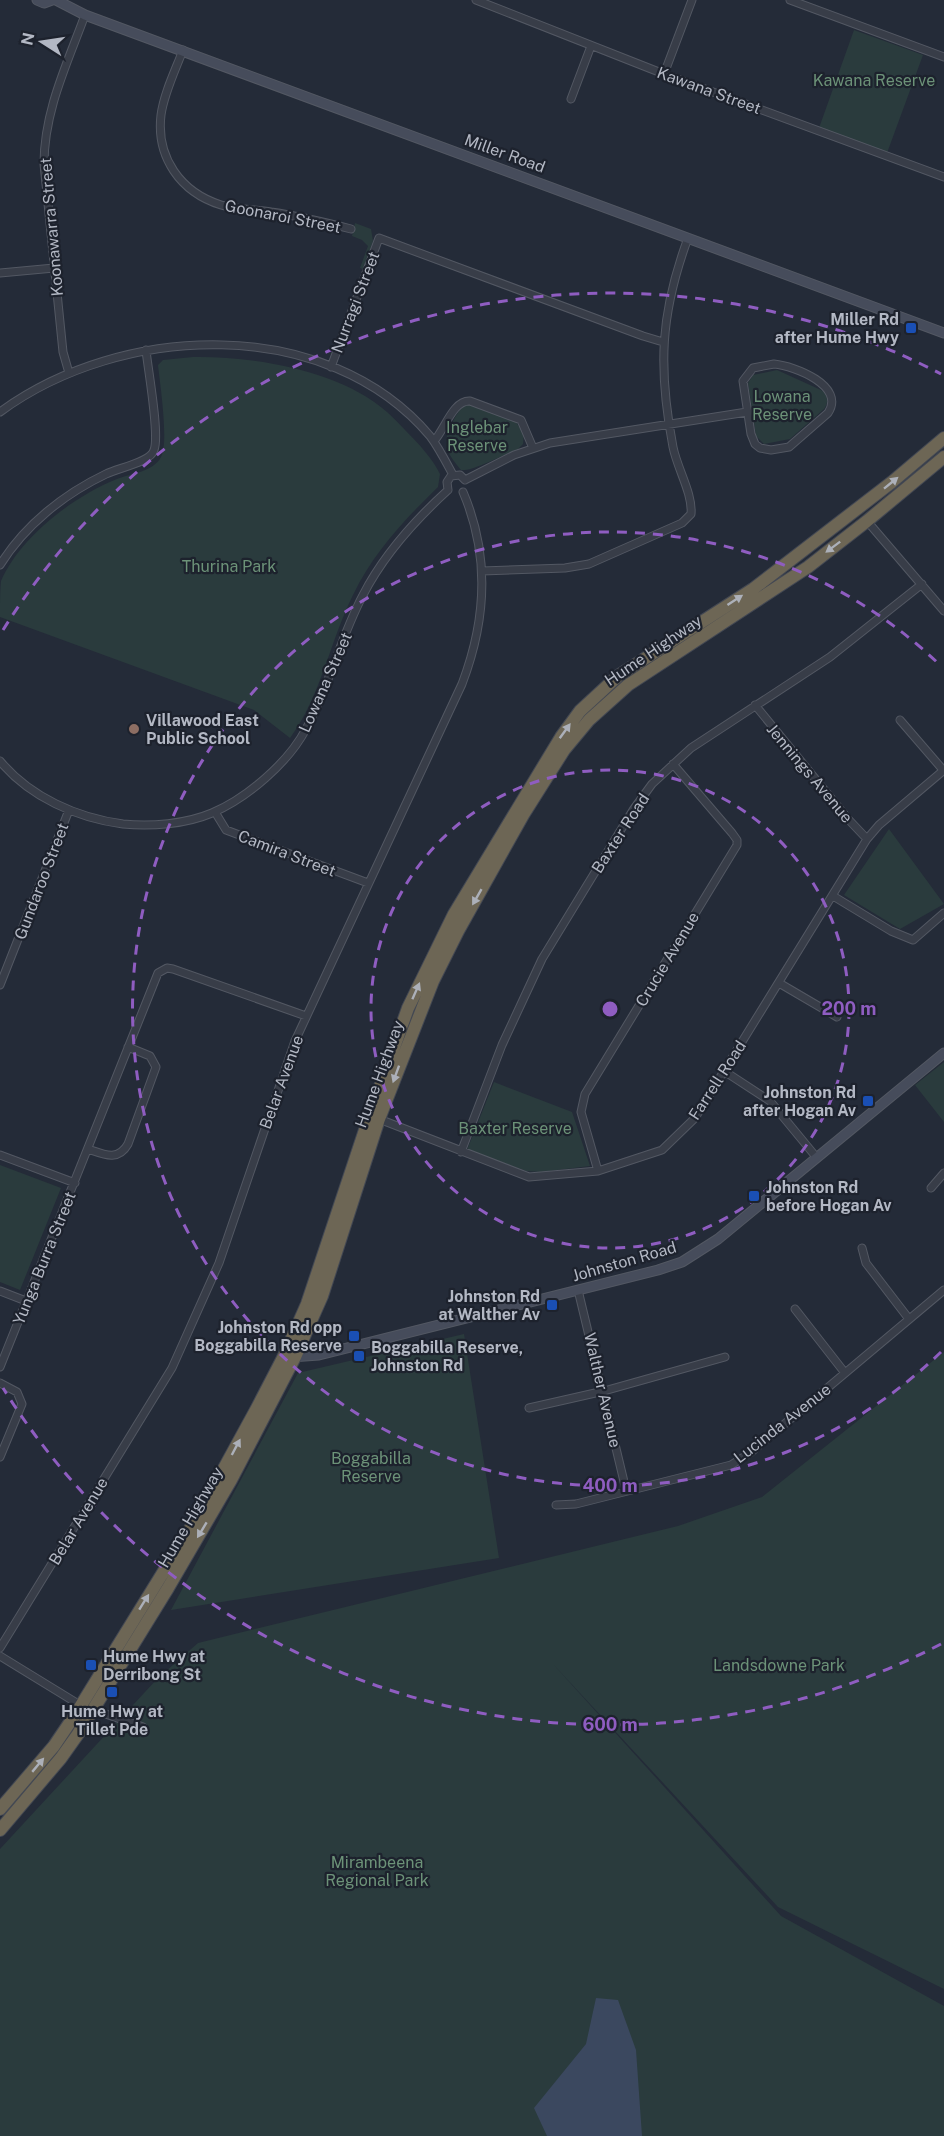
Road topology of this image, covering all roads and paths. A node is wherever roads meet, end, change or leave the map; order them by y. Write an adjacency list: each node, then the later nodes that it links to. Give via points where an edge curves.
1 (37, 0): 2 (main road)
2 (54, 0): 7 (main road, Miller Road)
3 (476, 0): 6 (street, Kawana Street)
4 (692, 0): 11 (street)
5 (790, 0): 10 (street)
6 (486, 2): 8 (street, Kawana Street)
7 (85, 15): 9 (main road, Miller Road); 16 (street, Koonawarra Street, via 54,98 44,142)
8 (591, 46): 11 (street, Kawana Street); 12 (street)
9 (183, 50): 14 (street, Goonaroi Street, via 161,112 160,134 164,154 187,188 223,206 314,219); 15 (main road, Miller Road)
10 (944, 57)
11 (664, 74): 13 (street, Kawana Street)
12 (571, 99)
13 (944, 177)
14 (351, 229)
15 (688, 237): 18 (main road, Miller Road); 19 (street)
16 (54, 268): 17 (street); 22 (street, Koonawarra Street)
17 (0, 273)
18 (944, 333)
19 (663, 342): 21 (street, Nurragi Street, via 380,238); 25 (street)
20 (146, 350): 21 (street, via 210,344 238,346); 22 (street, via 115,356); 35 (street, via 156,435 153,454 97,478 61,500 30,527)
21 (331, 366): 27 (street, via 386,396)
22 (69, 373): 23 (street)
23 (0, 412)
24 (747, 412): 24 (street, via 745,376 753,368 766,365 779,365 814,379 827,388 833,399 828,413 795,443 782,448 765,450 755,444); 25 (street)
25 (669, 423): 28 (street); 36 (street, via 673,450 692,507 687,519 589,564)
26 (944, 438): 73 (highway, Hume Highway, one-way to 26, via 408,1008 454,914 561,737 580,711 618,676 753,589)
27 (434, 441): 28 (street, via 457,405 465,400 521,420); 30 (street)
28 (533, 448): 31 (street)
29 (944, 458): 34 (highway, Hume Highway)
30 (453, 476): 31 (street, via 460,475); 32 (street, via 447,482)
31 (465, 480): 33 (street)
32 (448, 490): 33 (street, via 454,494); 45 (street, Lowana Street, via 403,534 374,575 314,715 295,747 270,775)
33 (463, 492): 36 (street, Belar Avenue, via 477,533)
34 (867, 521): 37 (street); 57 (highway, Hume Highway, one-way to 57, via 773,591 628,685 605,703 564,750 458,931 416,1020)
35 (0, 566)
36 (482, 572): 47 (street, Belar Avenue, via 480,615 471,659)
37 (922, 584): 38 (street); 39 (street, Baxter Road, via 830,657)
38 (944, 611)
39 (755, 705): 42 (street, Baxter Road); 46 (street, Jennings Avenue)
40 (900, 720): 43 (street)
41 (0, 761): 44 (street, Lowana Street, via 31,789)
42 (673, 764): 59 (street, Baxter Road, via 633,810 542,959 502,1045); 62 (street, Crucie Avenue, via 732,833 737,845 585,1094 581,1112)
43 (944, 770): 46 (street, Farrell Road)
44 (69, 810): 45 (street, Lowana Street, via 108,822 136,825 190,820); 51 (street, Gundaroo Street)
45 (214, 812): 47 (street, Camira Street, via 226,830)
46 (867, 839): 48 (street, Farrell Road)
47 (368, 883): 52 (street, Belar Avenue)
48 (833, 896): 49 (street, via 891,931 914,940); 50 (street, Farrell Road)
49 (944, 914)
50 (779, 983): 53 (street); 56 (street, Farrell Road)
51 (0, 985)
52 (306, 1016): 54 (street, Yunga Burra Street, via 167,968 154,978); 83 (street, Belar Avenue, via 283,1072 219,1263 172,1368)
53 (837, 1017)
54 (128, 1047): 58 (street, Yunga Burra Street); 58 (street, via 150,1056 156,1067 136,1122 125,1149 118,1155)
55 (944, 1053): 61 (main road, Johnston Road)
56 (724, 1071): 61 (street, via 770,1101); 62 (street, Farrell Road, via 695,1118 662,1150)
57 (379, 1119): 59 (street, Farrell Road); 73 (highway, Hume Highway, via 322,1296)
58 (88, 1149): 64 (street, Yunga Burra Street)
59 (461, 1152): 62 (street, Farrell Road, via 530,1177)
60 (0, 1155): 64 (street)
61 (817, 1158): 67 (main road, Johnston Road, via 699,1253 658,1270)
62 (598, 1170)
63 (944, 1173): 65 (street)
64 (75, 1183): 70 (street, Yunga Burra Street)
65 (931, 1188)
66 (862, 1248): 72 (street, via 866,1263)
67 (578, 1290): 73 (main road, Johnston Road, via 319,1355); 78 (street, Walther Avenue)
68 (944, 1290): 72 (street, Lucinda Avenue)
69 (0, 1291): 70 (street)
70 (26, 1301): 75 (street, Yunga Burra Street)
71 (795, 1309): 76 (street)
72 (909, 1319): 76 (street, Lucinda Avenue)
73 (289, 1357): 85 (highway, Hume Highway)
74 (725, 1357): 78 (street)
75 (0, 1367)
76 (845, 1373): 81 (street, Lucinda Avenue, via 731,1465)
77 (0, 1383): 80 (street, via 17,1392 22,1404)
78 (604, 1391): 79 (street); 81 (street, Walther Avenue)
79 (529, 1408)
80 (0, 1457)
81 (626, 1490): 82 (street, Lucinda Avenue, via 576,1504)
82 (556, 1505)
83 (0, 1648)
84 (0, 1656): 85 (street)
85 (86, 1707): 86 (street); 87 (highway, Hume Highway, one-way to 85); 88 (highway, Hume Highway, via 61,1758)
86 (143, 1726)
87 (0, 1809)
88 (0, 1830)

